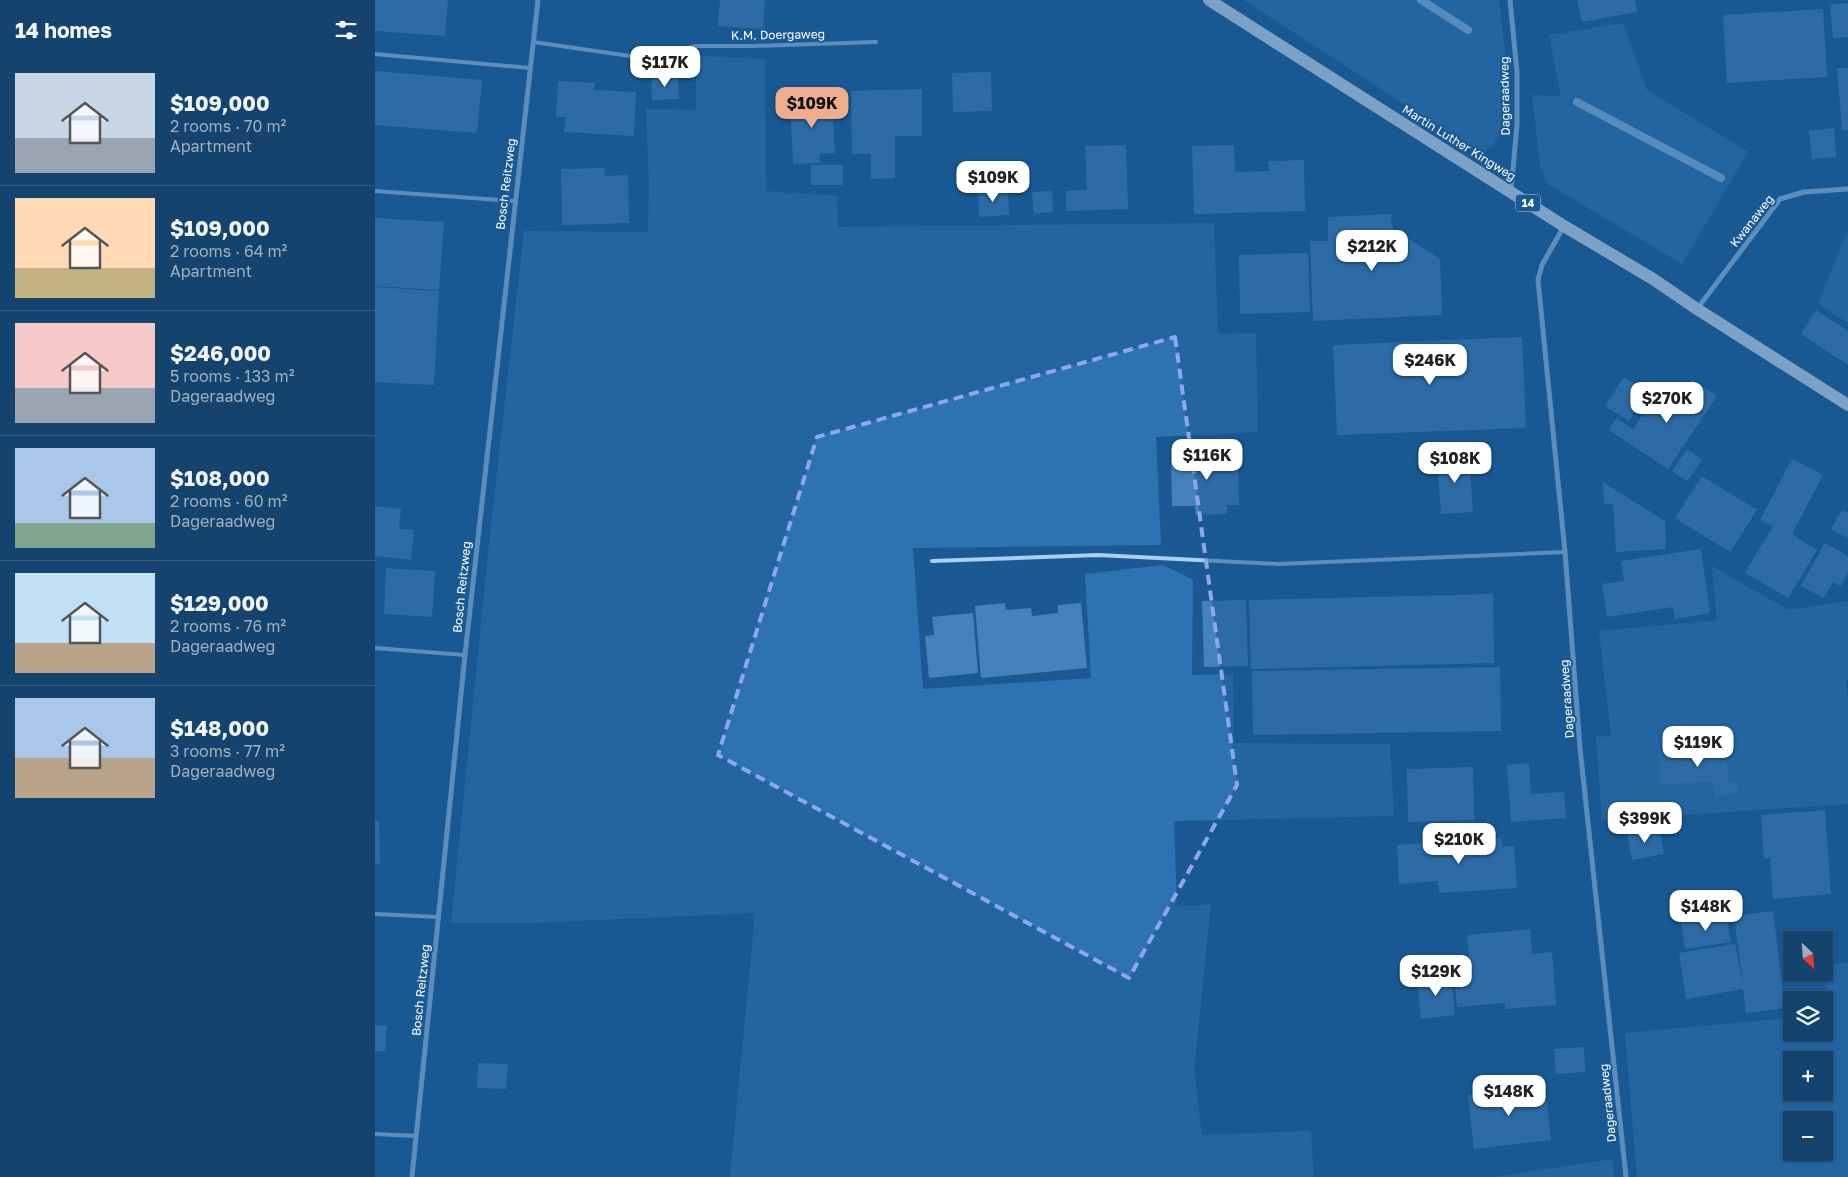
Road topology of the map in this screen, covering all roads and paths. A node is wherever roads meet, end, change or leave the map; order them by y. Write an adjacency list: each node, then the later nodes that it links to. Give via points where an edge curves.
1 (538, 0): 4 (street, Bosch Reitzweg)
2 (1209, 0): 10 (main road, Martin Luther Kingweg / 14)
3 (1510, 0): 10 (street, Dageraadweg, via 1517,72 1517,124)
4 (533, 42): 5 (lane, K.M. Doergaweg, via 644,58 696,46); 7 (street, Bosch Reitzweg)
5 (876, 42)
6 (375, 54): 7 (lane)
7 (530, 68): 11 (street, Bosch Reitzweg)
8 (1848, 189): 13 (street, Kwanaweg, via 1803,192 1780,199)
9 (375, 191): 11 (lane)
10 (1511, 192): 12 (main road, Martin Luther Kingweg / 14)
11 (514, 201): 18 (street, Bosch Reitzweg)
12 (1564, 226): 13 (main road, Martin Luther Kingweg / 14); 15 (street, Dageraadweg, via 1538,280)
13 (1697, 309): 14 (main road, Martin Luther Kingweg / 14)
14 (1848, 405)
15 (1565, 552): 16 (lane, via 1278,564 1098,555); 24 (street, Dageraadweg, via 1580,748)
16 (932, 561)
17 (375, 648): 18 (lane)
18 (465, 655): 20 (street, Bosch Reitzweg)
19 (375, 914): 20 (lane)
20 (439, 917): 22 (street, Bosch Reitzweg)
21 (375, 1134): 22 (lane)
22 (416, 1136): 23 (street, Bosch Reitzweg)
23 (412, 1177)
24 (1626, 1177)

